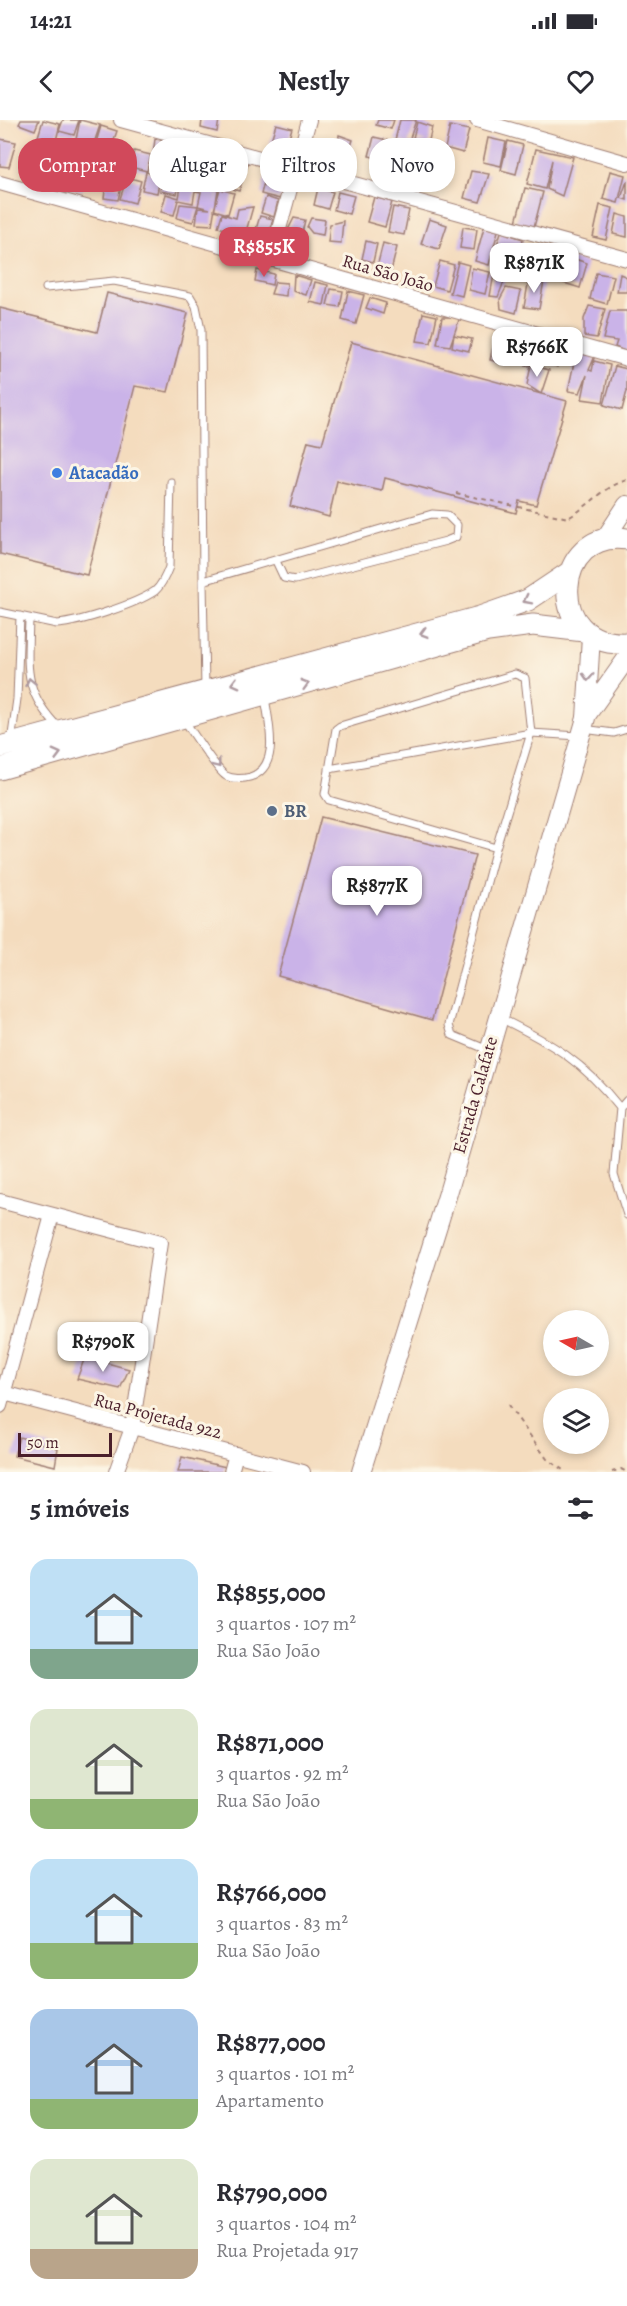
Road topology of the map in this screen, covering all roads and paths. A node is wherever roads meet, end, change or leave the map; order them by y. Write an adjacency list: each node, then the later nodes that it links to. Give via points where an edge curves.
1 (121, 120): 5 (street)
2 (309, 120): 4 (street)
3 (477, 120): 6 (street)
4 (304, 138)
5 (260, 158)
6 (627, 163)
7 (0, 183): 10 (street, Rua São João)
8 (357, 185): 11 (street)
9 (289, 192): 10 (street)
10 (271, 258): 13 (street, Rua São João)
11 (627, 259)
12 (46, 288): 22 (lane, via 114,281 190,297 196,306 201,330)
13 (627, 359)
14 (627, 480): 16 (path, via 587,502 581,511 568,518)
15 (171, 482): 25 (lane, via 169,567 156,590 108,611 66,623)
16 (456, 493)
17 (627, 505): 19 (street)
18 (627, 539): 19 (main road)
19 (604, 540): 21 (main road, via 589,547)
20 (276, 561): 20 (lane, via 432,514 447,515 457,525 456,537 446,541 295,580 284,578); 22 (lane)
21 (570, 572): 26 (main road, one-way to 26); 27 (main road, via 568,604 574,619)
22 (203, 581): 30 (lane)
23 (0, 612): 24 (lane)
24 (20, 616): 25 (lane); 37 (lane, via 17,699)
25 (29, 618): 35 (lane, one-way to 25, via 33,696 27,669)
26 (484, 624): 27 (main road, via 533,625); 30 (main road, one-way to 30); 31 (main road, one-way to 26)
27 (588, 633): 28 (main road, via 603,641); 33 (street, Estrada Calafate, one-way to 33)
28 (627, 643)
29 (627, 658): 33 (street, Estrada Calafate)
30 (205, 691): 35 (main road)
31 (264, 695): 32 (main road); 32 (lane, one-way to 31, via 226,776 250,777 260,772 268,760 271,739)
32 (182, 717): 38 (main road, one-way to 32)
33 (582, 728): 34 (lane, via 614,733); 36 (lane); 41 (street, Estrada Calafate)
34 (627, 729)
35 (61, 730): 37 (main road)
36 (531, 733): 39 (lane); 39 (lane, via 525,678 515,674 340,726 336,729); 40 (lane)
37 (5, 745)
38 (0, 769)
39 (329, 769): 40 (lane, via 325,794 329,801)
40 (496, 848): 42 (lane, via 449,1025 452,1035)
41 (498, 1017): 42 (street, Estrada Calafate); 44 (lane, via 572,1057 599,1081)
42 (488, 1050): 55 (street, Estrada Calafate)
43 (627, 1100): 44 (lane)
44 (620, 1108): 47 (lane, via 614,1174)
45 (0, 1201): 46 (street)
46 (52, 1215): 48 (street); 50 (street, via 160,1243)
47 (627, 1215)
48 (2, 1399): 50 (street, Rua Projetada 922)
49 (508, 1405): 56 (path, via 547,1459)
50 (132, 1428): 51 (street, Rua Projetada 922); 52 (street)
51 (236, 1454): 53 (street); 54 (street, Rua Projetada 922)
52 (116, 1472)
53 (231, 1472)
54 (303, 1472)
55 (361, 1472)
56 (566, 1472)
57 (612, 1472): 58 (path)
58 (627, 1472)

